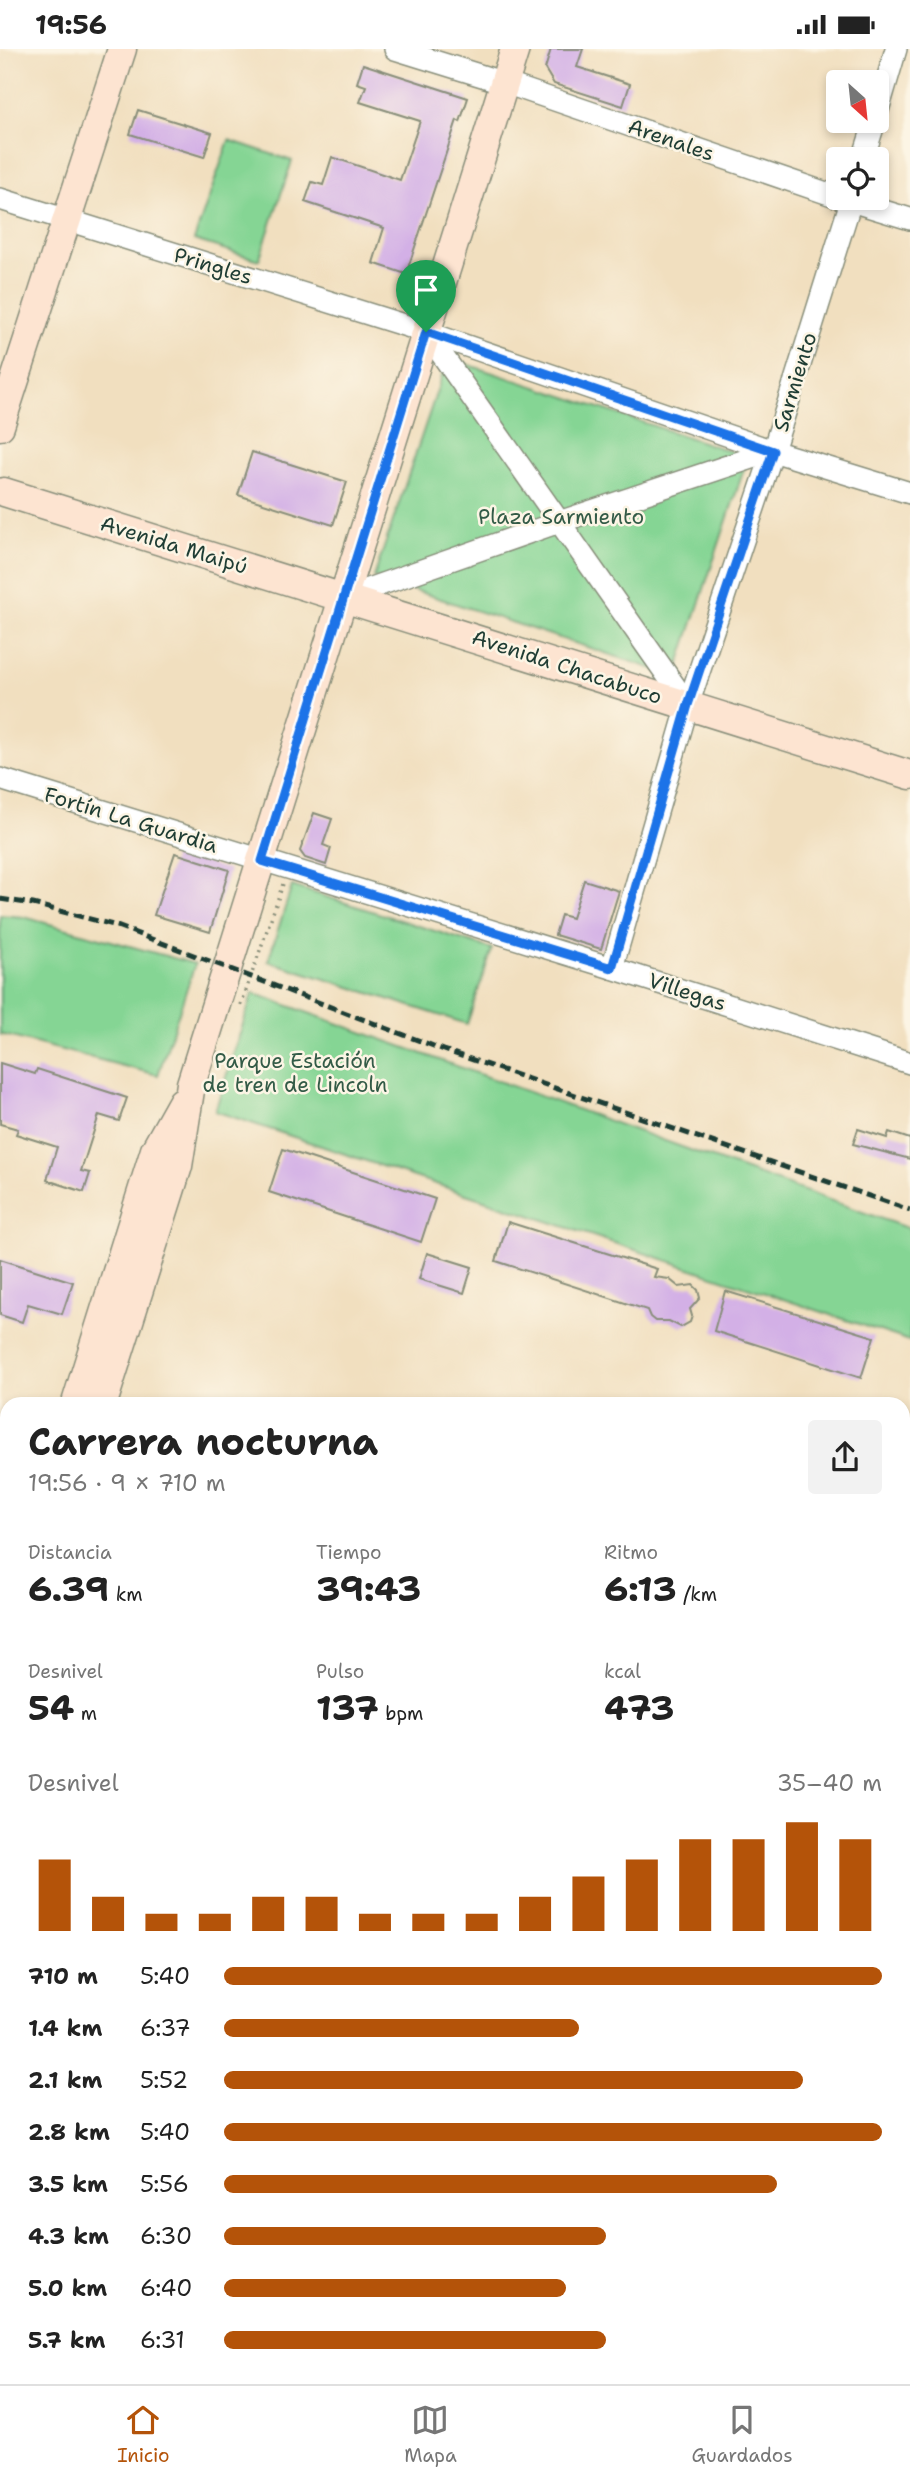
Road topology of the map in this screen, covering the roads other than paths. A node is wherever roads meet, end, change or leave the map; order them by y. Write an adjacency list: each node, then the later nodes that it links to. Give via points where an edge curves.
1 (122, 49): 12 (main road)
2 (396, 49): 6 (street, Arenales)
3 (515, 49): 6 (main road)
4 (896, 49): 5 (street)
5 (889, 73)
6 (505, 83): 7 (street, Arenales); 13 (main road)
7 (826, 191)
8 (0, 199): 12 (street, Pringles)
9 (843, 210): 15 (street, Sarmiento)
10 (883, 210): 11 (street, Arenales)
11 (910, 219)
12 (66, 221): 13 (street, Pringles); 14 (main road)
13 (426, 332): 15 (street, Pringles); 18 (street); 19 (main road)
14 (0, 426)
15 (773, 451): 17 (street, Pringles); 18 (street); 20 (street, Sarmiento)
16 (1, 489): 19 (main road, Avenida Maipú)
17 (910, 493)
18 (559, 522): 19 (street); 20 (street)
19 (345, 597): 20 (main road, Avenida Chacabuco); 23 (main road)
20 (688, 705): 21 (main road, Avenida Chacabuco); 24 (street, Sarmiento)
21 (910, 775)
22 (0, 779): 23 (street, Fortín La Guardia)
23 (262, 861): 24 (street, Villegas); 26 (main road)
24 (612, 968): 25 (street, Villegas)
25 (910, 1063)
26 (191, 1084): 27 (main road, via 155,1150); 28 (main road, via 178,1166)
27 (78, 1397)
28 (105, 1397)

